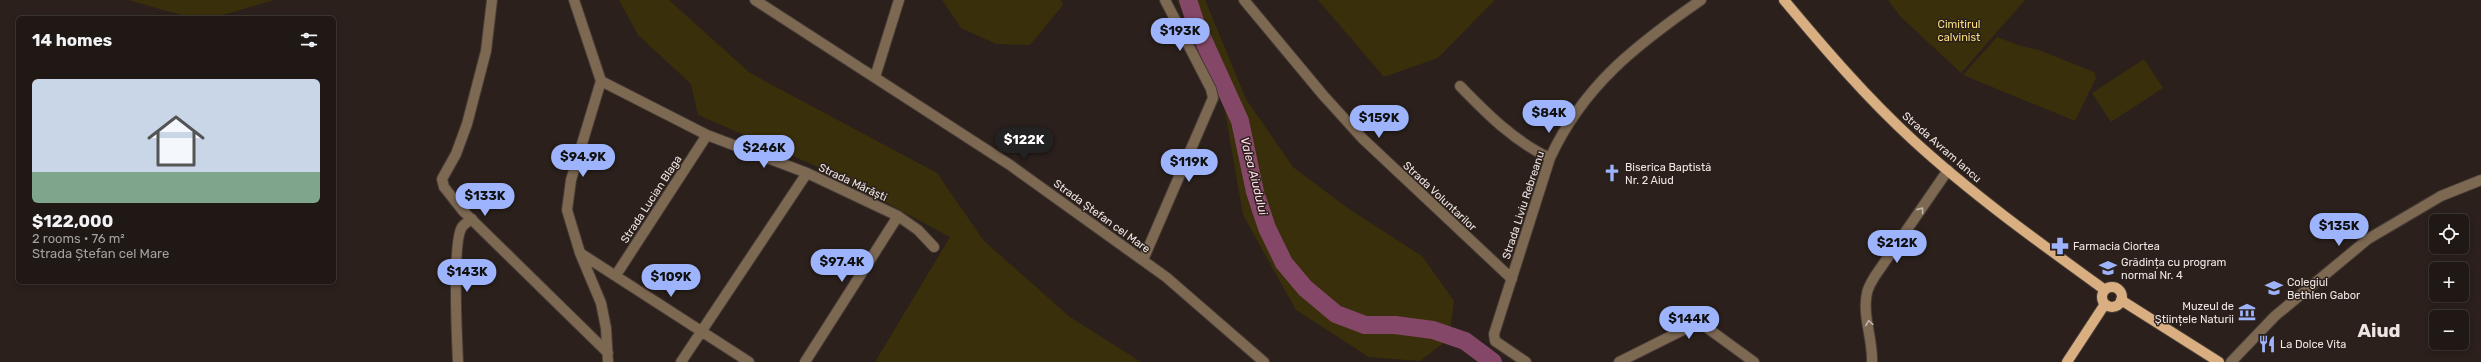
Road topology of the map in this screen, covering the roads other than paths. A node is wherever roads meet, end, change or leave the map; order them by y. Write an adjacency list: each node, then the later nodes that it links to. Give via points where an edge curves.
1 (492, 0): 18 (street, via 486,51 467,124 456,154 442,179 452,198)
2 (574, 0): 10 (street)
3 (755, 0): 9 (street, Strada Ștefan cel Mare)
4 (899, 0): 9 (street)
5 (1165, 0): 21 (street, via 1211,89 1213,98)
6 (1244, 0): 23 (street, Strada Voluntarilor, via 1362,138)
7 (1701, 0): 13 (street, Strada Liviu Rebreanu, via 1648,40 1593,88 1575,112)
8 (1784, 0): 14 (main road, Strada Avram Iancu, via 1840,67 1879,108)
9 (876, 77): 21 (street, Strada Ștefan cel Mare, via 1010,165)
10 (601, 81): 12 (street, Strada Mărăști); 20 (street, via 570,180 567,200 569,221)
11 (1460, 86): 13 (street, via 1511,133 1534,151)
12 (707, 135): 15 (street, Strada Mărăști); 22 (street, Strada Lucian Blaga)
13 (1550, 158): 23 (street, Strada Liviu Rebreanu)
14 (1948, 170): 24 (main road, Strada Avram Iancu); 37 (street, one-way to 14, via 1867,292 1875,276)
15 (806, 174): 17 (street, Strada Mărăști); 27 (street)
16 (2481, 180): 40 (street, via 2441,196 2368,239 2275,316)
17 (898, 216): 19 (street, Strada Mărăști, via 918,230); 32 (street)
18 (472, 219): 28 (street); 29 (street, via 462,227 459,241 455,310)
19 (934, 247)
20 (580, 253): 22 (street); 28 (street, via 600,303)
21 (1143, 260): 33 (street, Strada Ștefan cel Mare, via 1193,299)
22 (616, 275): 27 (street)
23 (1512, 279): 34 (street, Strada Liviu Rebreanu, via 1494,334 1495,341)
24 (2105, 290): 25 (main road, via 2117,289 2121,294); 26 (main road, via 2102,295)
25 (2121, 300): 26 (main road, via 2114,307); 39 (main road)
26 (2105, 304): 38 (main road)
27 (702, 331): 30 (street); 31 (street)
28 (608, 358)
29 (458, 362)
30 (681, 362)
31 (749, 362)
32 (805, 362)
33 (1264, 362)
34 (1526, 362)
35 (1619, 362): 36 (street, via 1699,322)
36 (1754, 362)
37 (1872, 362)
38 (2067, 362)
39 (2219, 362)
40 (2232, 362)

